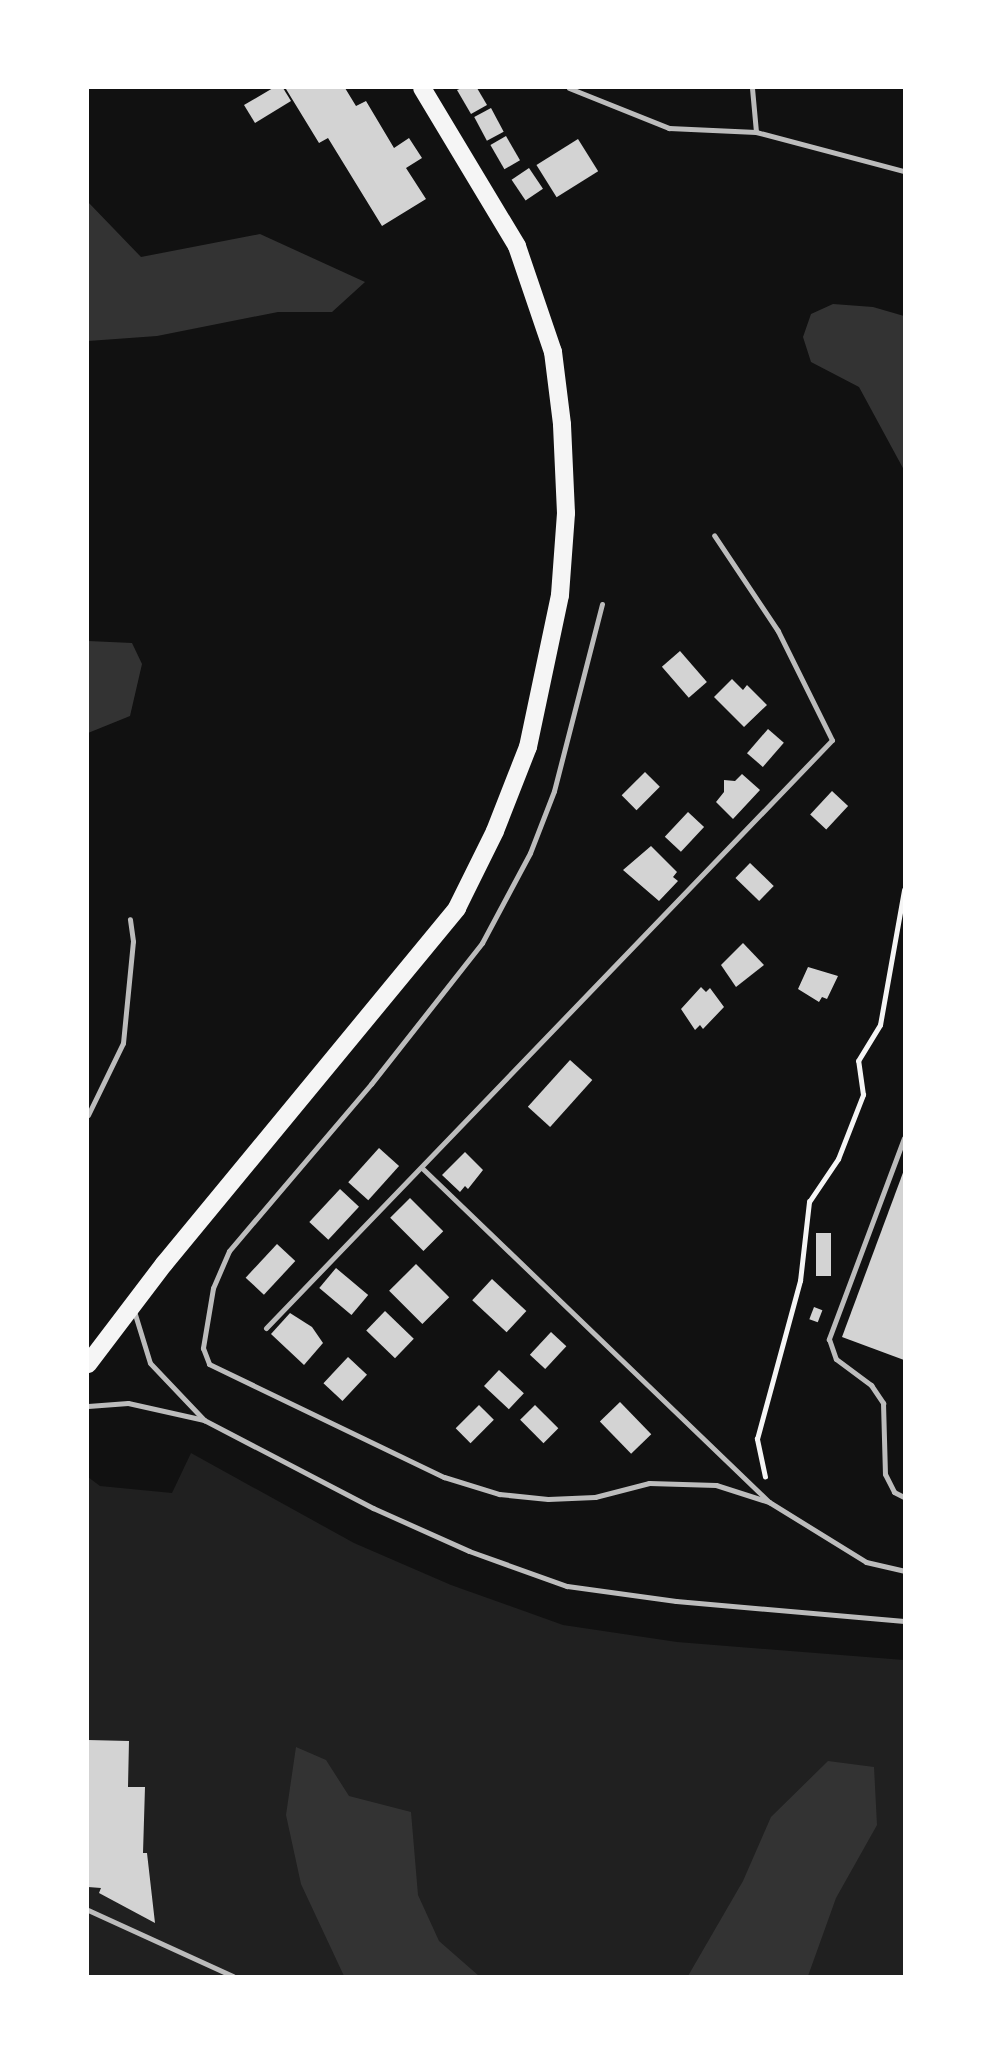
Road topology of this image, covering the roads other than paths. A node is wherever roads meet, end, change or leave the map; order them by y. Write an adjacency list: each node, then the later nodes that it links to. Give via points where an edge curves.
1 (422, 88): 12 (main road, via 517,246 553,352 566,513 560,595 544,684 528,747 495,831 457,908)
2 (569, 88): 4 (lane, via 669,128)
3 (752, 88): 4 (lane)
4 (756, 132): 5 (lane)
5 (905, 171)
6 (714, 535): 11 (lane, via 778,631 832,740)
7 (601, 604): 18 (lane, via 554,791 530,853 482,943 371,1084 229,1251 213,1288 203,1348 209,1364 444,1477 499,1494 548,1500 595,1497 649,1483 703,1485)
8 (130, 919): 9 (lane, via 133,941 123,1043)
9 (88, 1115)
10 (905, 1138): 17 (lane, via 829,1339 836,1359 871,1385 883,1404 885,1474 894,1492)
11 (422, 1168): 13 (lane); 18 (lane)
12 (133, 1304): 14 (main road); 16 (lane, via 150,1363)
13 (266, 1328)
14 (88, 1360)
15 (88, 1406): 16 (lane, via 128,1404)
16 (204, 1420): 20 (lane, via 373,1508 567,1586 676,1601)
17 (905, 1497)
18 (769, 1502): 19 (lane, via 866,1562)
19 (905, 1571)
20 (905, 1621)
21 (88, 1910): 22 (lane)
22 (233, 1976)

